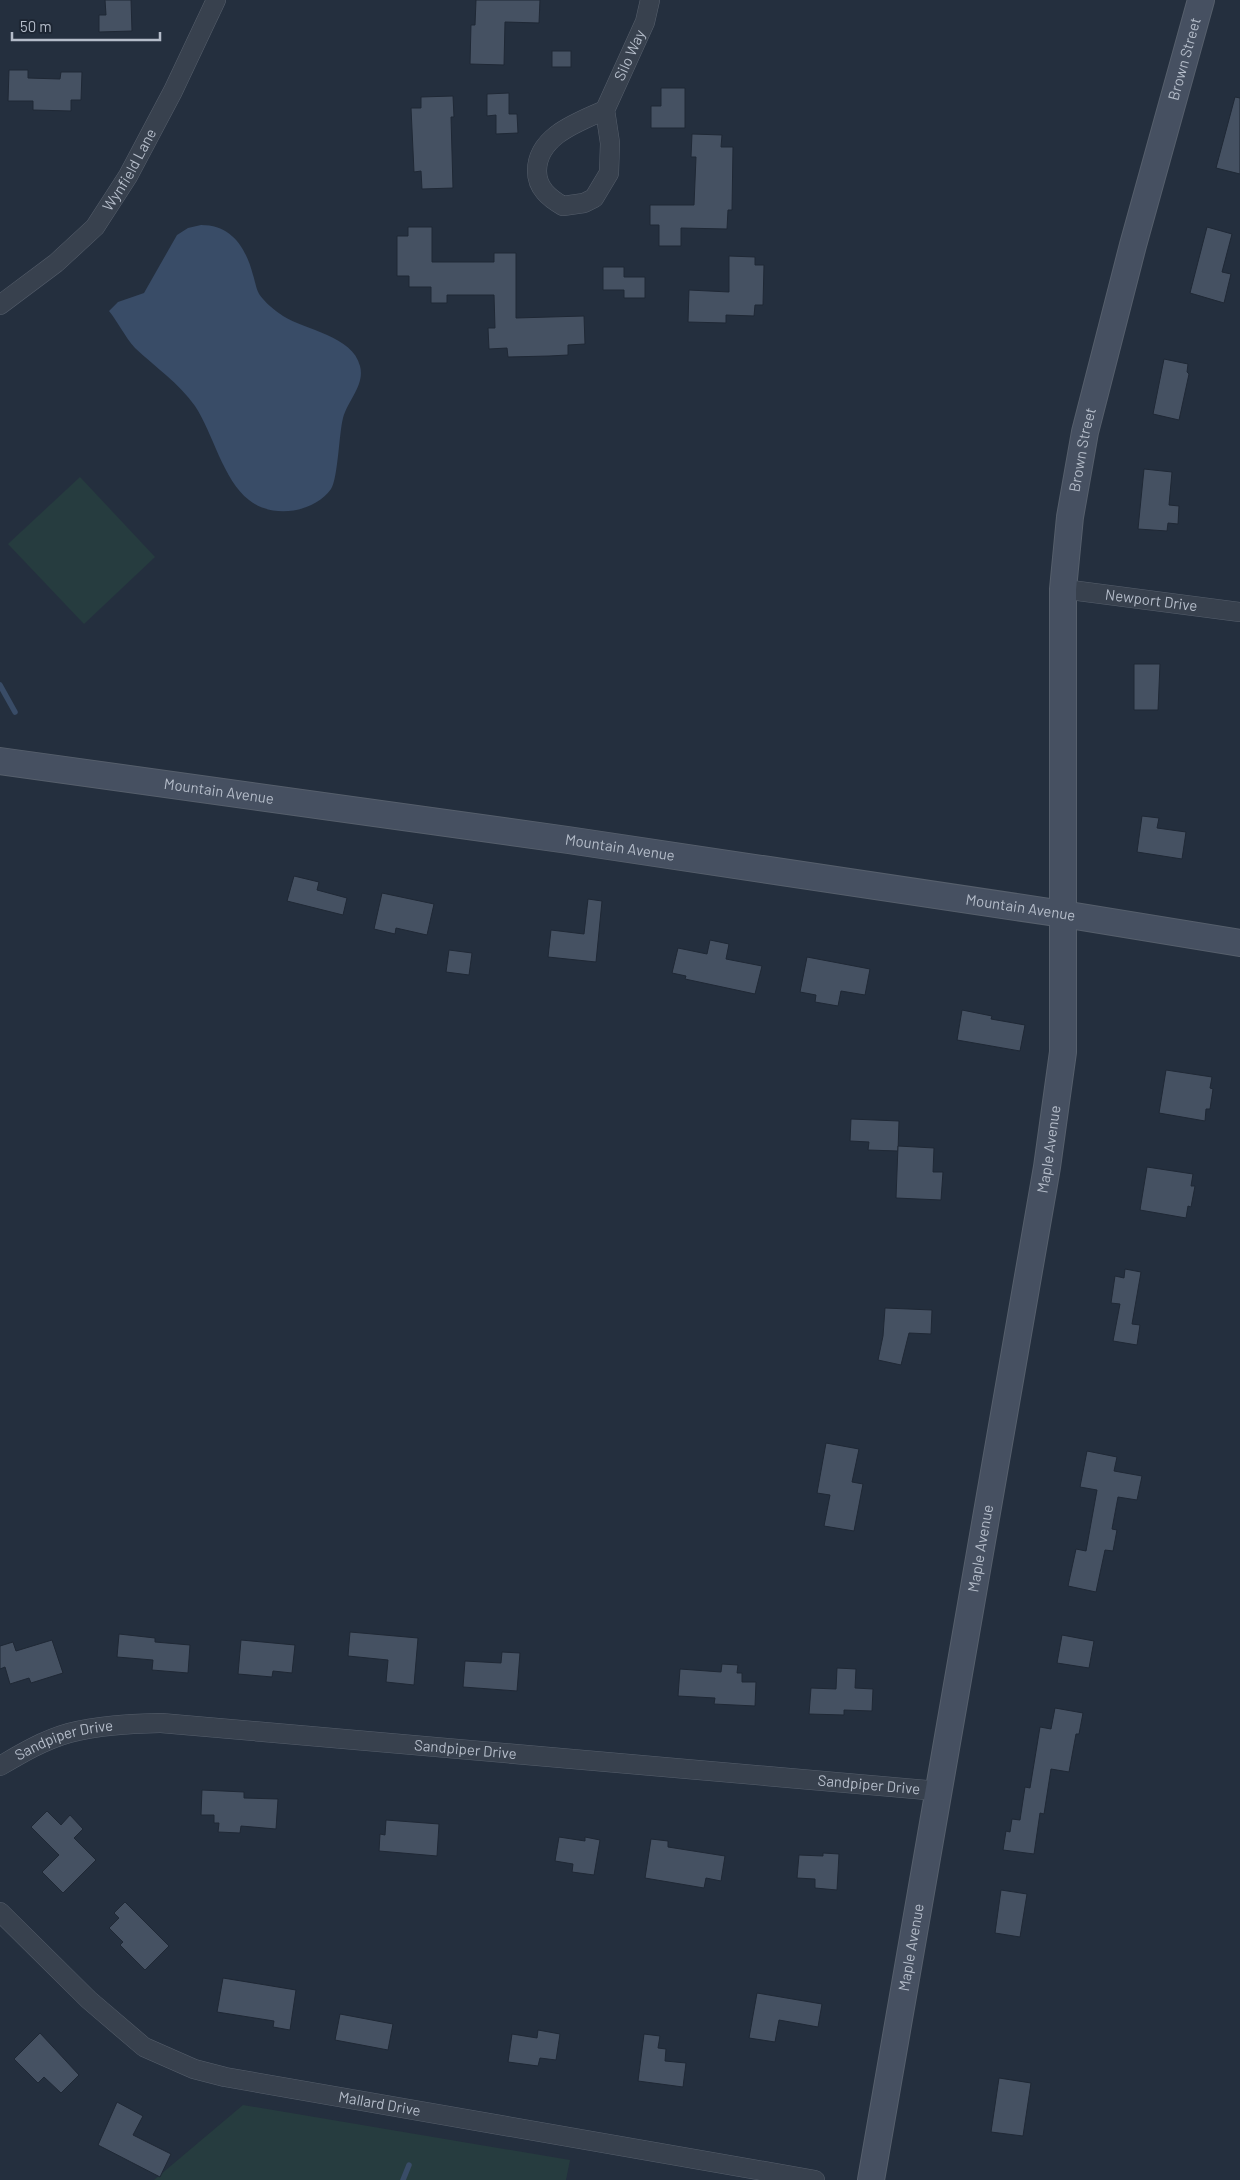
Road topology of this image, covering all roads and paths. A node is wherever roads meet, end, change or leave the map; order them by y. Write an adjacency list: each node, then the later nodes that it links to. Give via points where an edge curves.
1 (216, 0): 5 (street, Wynfield Lane, via 128,176 95,227 56,263)
2 (650, 0): 4 (street, Silo Way, via 645,22)
3 (1201, 0): 6 (street, Brown Street, via 1085,432 1070,517)
4 (605, 110): 4 (street, via 554,136 542,149 537,162 537,179 543,190 563,206 594,198 609,173 610,143)
5 (0, 305)
6 (1063, 589): 7 (street, Newport Drive); 9 (street, Brown Street)
7 (1240, 612)
8 (0, 760): 9 (street, Mountain Avenue)
9 (1063, 914): 10 (street, Mountain Avenue); 12 (street, Maple Avenue, via 1063,1052 1047,1167)
10 (1240, 943)
11 (0, 1766): 12 (street, Sandpiper Drive, via 29,1749 69,1733 128,1724 161,1723)
12 (938, 1791): 15 (street, Maple Avenue)
13 (0, 1912): 14 (street, Mallard Drive, via 89,2000 144,2047 194,2069)
14 (815, 2180)
15 (871, 2180)

